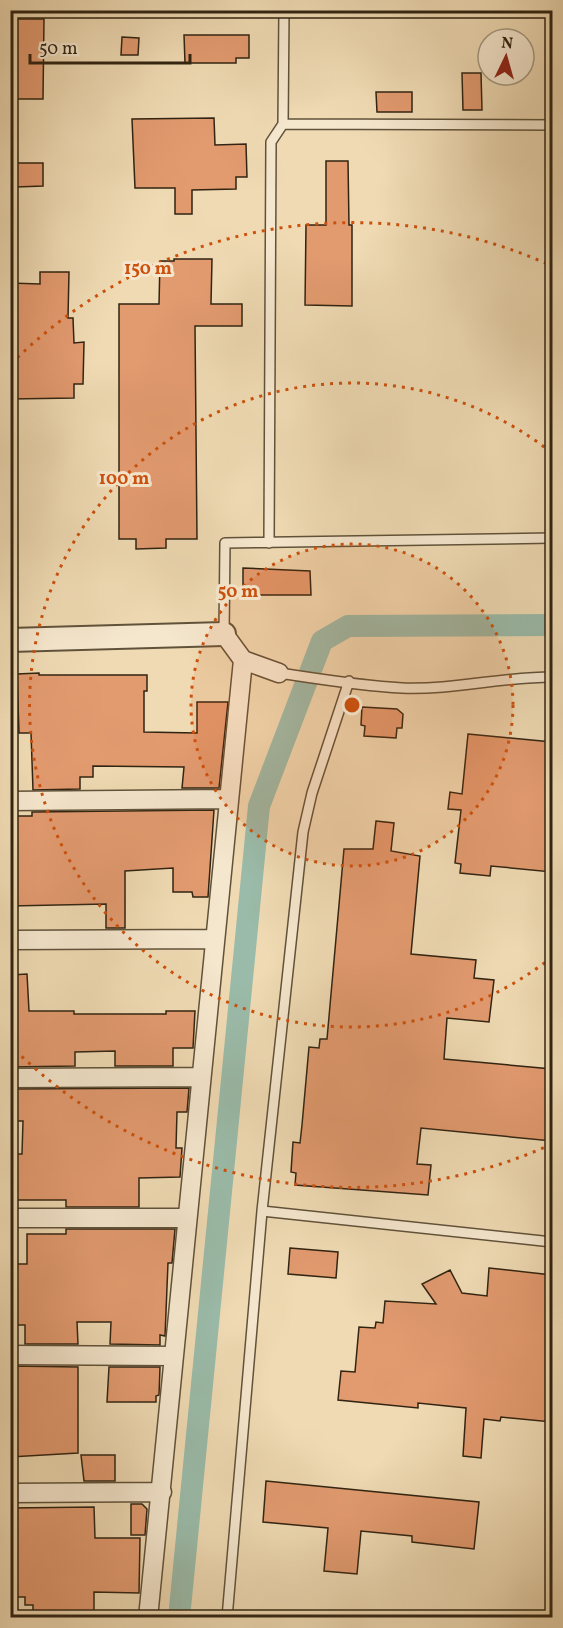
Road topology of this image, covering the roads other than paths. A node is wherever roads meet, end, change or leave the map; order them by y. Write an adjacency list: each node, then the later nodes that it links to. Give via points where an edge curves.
1 (284, 10): 2 (lane)
2 (283, 124): 3 (lane); 5 (lane, via 271,142)
3 (552, 125)
4 (552, 538): 5 (lane)
5 (269, 543): 6 (lane, via 225,543)
6 (224, 634): 7 (street); 8 (street)
7 (10, 640)
8 (243, 660): 9 (street); 12 (street)
9 (279, 673): 11 (lane)
10 (552, 677): 11 (lane, via 402,688)
11 (349, 681): 18 (lane, via 303,832)
12 (228, 800): 13 (street); 14 (street)
13 (10, 801)
14 (214, 939): 15 (street); 16 (street)
15 (10, 940)
16 (200, 1077): 17 (street); 20 (street)
17 (10, 1078)
18 (262, 1211): 21 (lane); 27 (lane)
19 (10, 1218): 20 (street)
20 (186, 1218): 23 (street)
21 (552, 1242)
22 (10, 1355): 23 (street)
23 (174, 1356): 24 (street)
24 (162, 1492): 25 (street); 26 (street)
25 (10, 1493)
26 (148, 1617)
27 (227, 1617)

